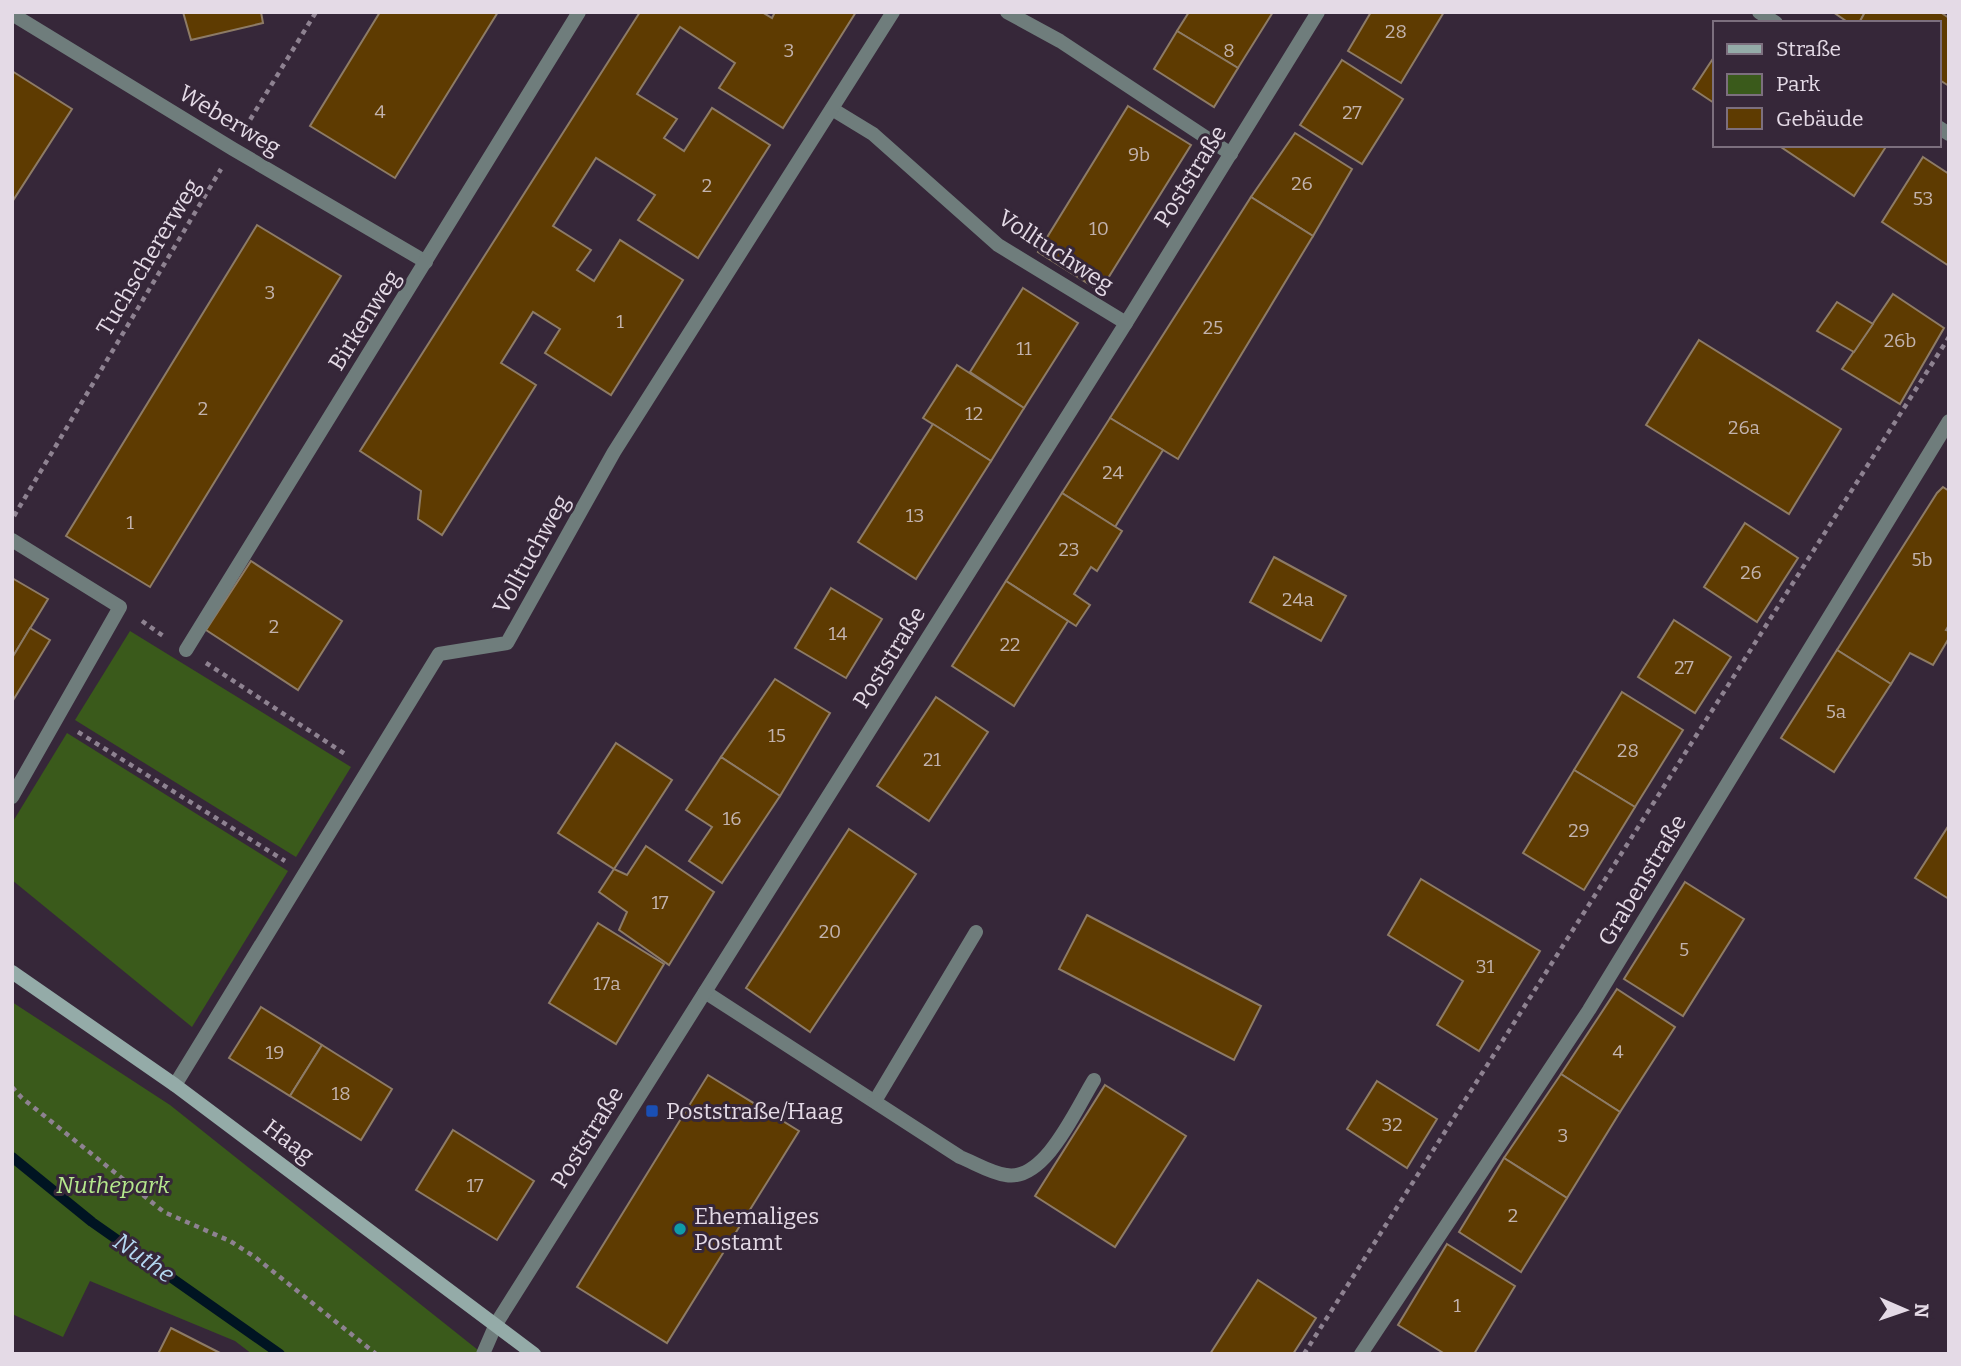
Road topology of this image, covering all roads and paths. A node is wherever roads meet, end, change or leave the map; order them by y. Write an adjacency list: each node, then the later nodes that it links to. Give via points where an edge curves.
1 (316, 12): 8 (path, Tuchschererweg)
2 (579, 12): 10 (street, Birkenweg)
3 (893, 12): 7 (street, Volltuchweg)
4 (1007, 12): 9 (street, via 1060,41)
5 (1318, 12): 9 (street, Poststraße)
6 (12, 14): 8 (street, Weberweg)
7 (832, 109): 11 (street, Volltuchweg, via 873,134 998,245); 19 (street, Volltuchweg, via 614,452 508,643 439,654)
8 (233, 149): 10 (street, Weberweg); 14 (path, Tuchschererweg)
9 (1231, 155): 11 (street, Poststraße)
10 (426, 262): 17 (street, Birkenweg)
11 (1126, 323): 24 (street, Poststraße)
12 (1949, 337): 33 (path)
13 (1949, 421): 34 (street, Grabenstraße, via 1589,1010)
14 (12, 520)
15 (12, 540): 16 (street)
16 (120, 607): 17 (path); 18 (street)
17 (186, 650): 19 (path)
18 (57, 719): 20 (street); 21 (path)
19 (368, 769): 21 (street, Volltuchweg)
20 (12, 797)
21 (305, 873): 26 (street, Volltuchweg)
22 (976, 932): 28 (street)
23 (12, 972): 26 (main road, Haag)
24 (705, 992): 28 (street); 29 (street, Poststraße)
25 (1094, 1080): 28 (street, via 1047,1156 1030,1172 1015,1176 960,1157)
26 (175, 1084): 29 (main road, Haag)
27 (12, 1087): 30 (path, via 164,1212 255,1257)
28 (875, 1101)
29 (496, 1324): 31 (street, Poststraße); 32 (main road, Haag)
30 (376, 1354)
31 (483, 1354)
32 (534, 1354)
33 (1304, 1354)
34 (1361, 1354)

